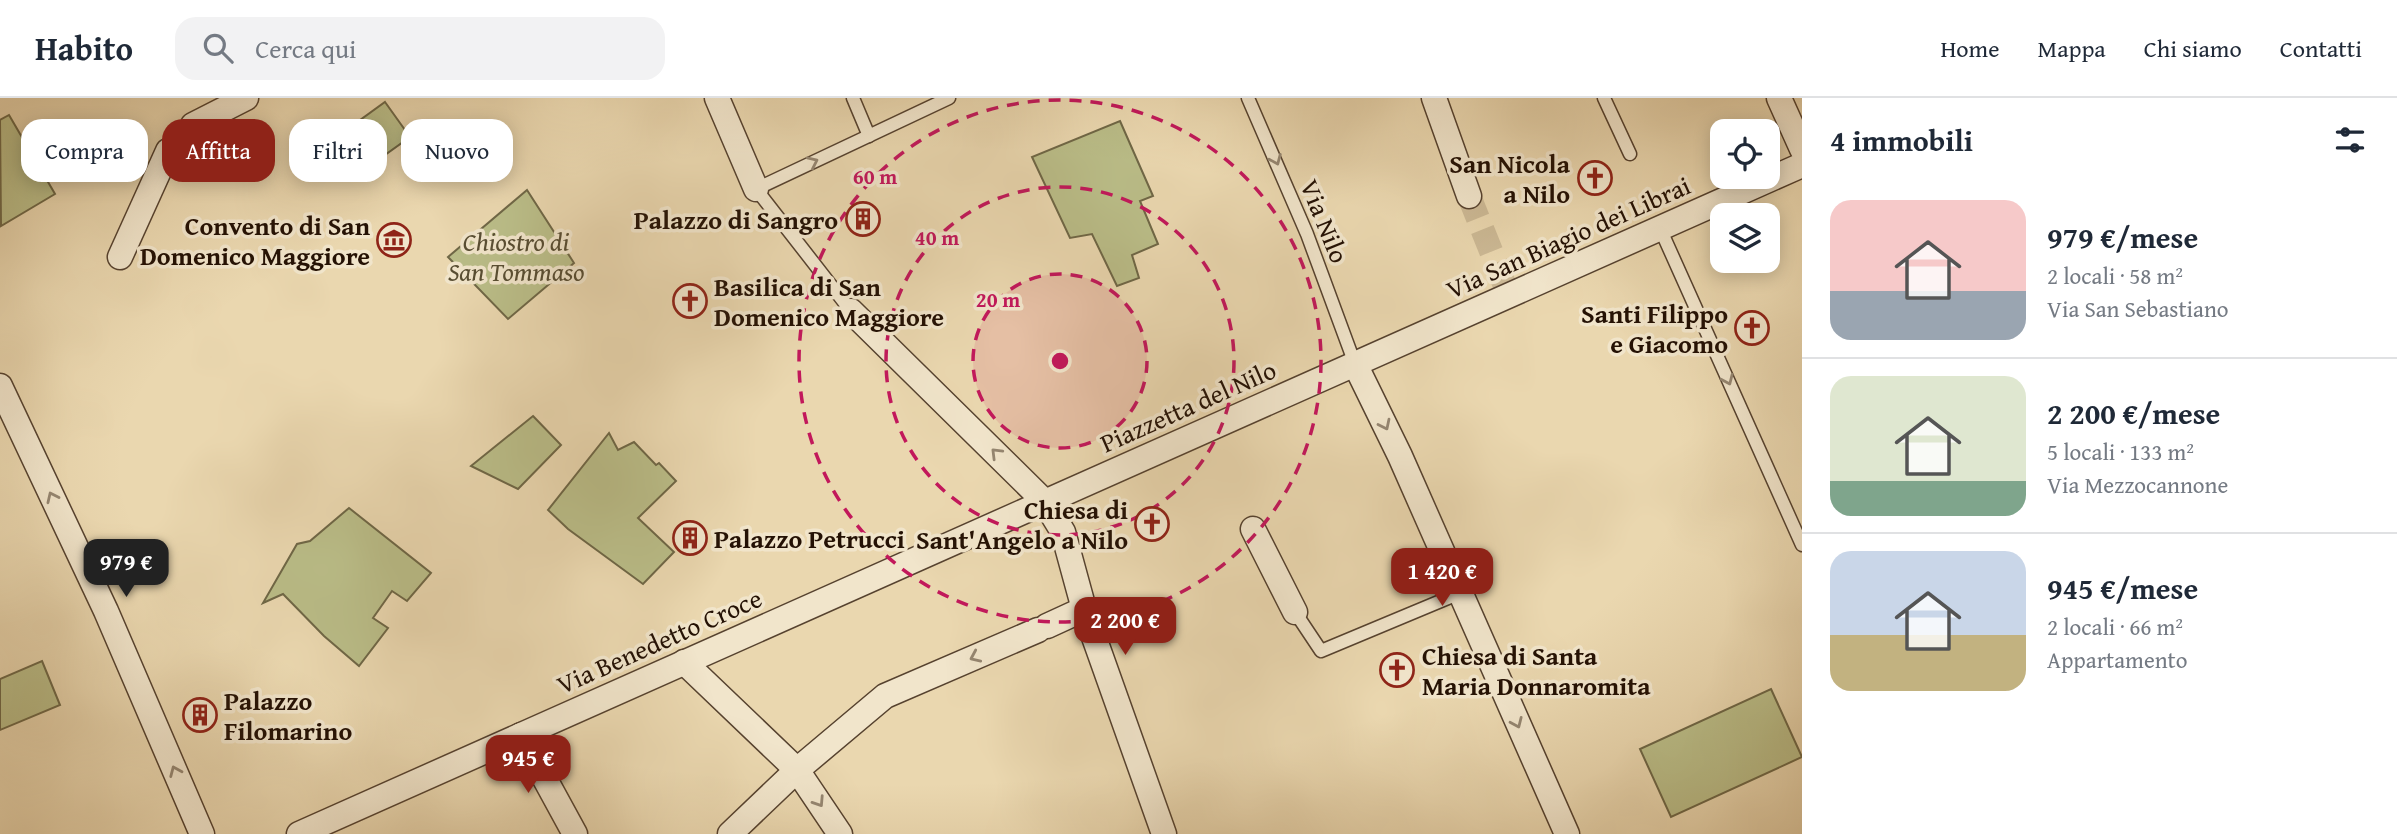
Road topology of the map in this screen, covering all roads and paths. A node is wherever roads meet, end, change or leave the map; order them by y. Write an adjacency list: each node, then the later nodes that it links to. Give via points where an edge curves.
1 (246, 98): 9 (street)
2 (717, 98): 15 (street)
3 (853, 98): 10 (lane)
4 (949, 98): 10 (lane)
5 (1248, 98): 20 (lane, Via Nilo, one-way to 20, via 1307,234)
6 (1434, 98): 16 (street)
7 (1604, 98): 12 (lane)
8 (1779, 98): 11 (street)
9 (205, 119)
10 (869, 136): 15 (lane, one-way to 10)
11 (1802, 149)
12 (1630, 154)
13 (162, 162): 18 (street)
14 (1802, 165): 17 (street, Via San Biagio dei Librai)
15 (756, 189): 19 (lane)
16 (1469, 196)
17 (1659, 226): 20 (street, Via San Biagio dei Librai); 24 (lane, one-way to 24)
18 (120, 257)
19 (851, 311): 22 (street, one-way to 19)
20 (1355, 364): 22 (street, Piazzetta del Nilo); 25 (street, one-way to 25)
21 (0, 386): 31 (street, one-way to 21, via 106,611)
22 (1044, 501): 26 (street, via 1063,532); 28 (street, Via Benedetto Croce)
23 (1254, 529): 27 (street)
24 (1802, 545)
25 (1460, 593): 27 (lane, via 1321,652); 37 (street, one-way to 37)
26 (1084, 610): 30 (street, one-way to 30, via 885,696); 36 (street)
27 (1295, 612)
28 (684, 662): 29 (street, Via Benedetto Croce); 30 (street)
29 (521, 735): 32 (street, Via Benedetto Croce); 33 (street)
30 (797, 770): 34 (street); 35 (street, one-way to 35)
31 (202, 834)
32 (299, 834)
33 (575, 834)
34 (730, 834)
35 (840, 834)
36 (1164, 834)
37 (1567, 834)

